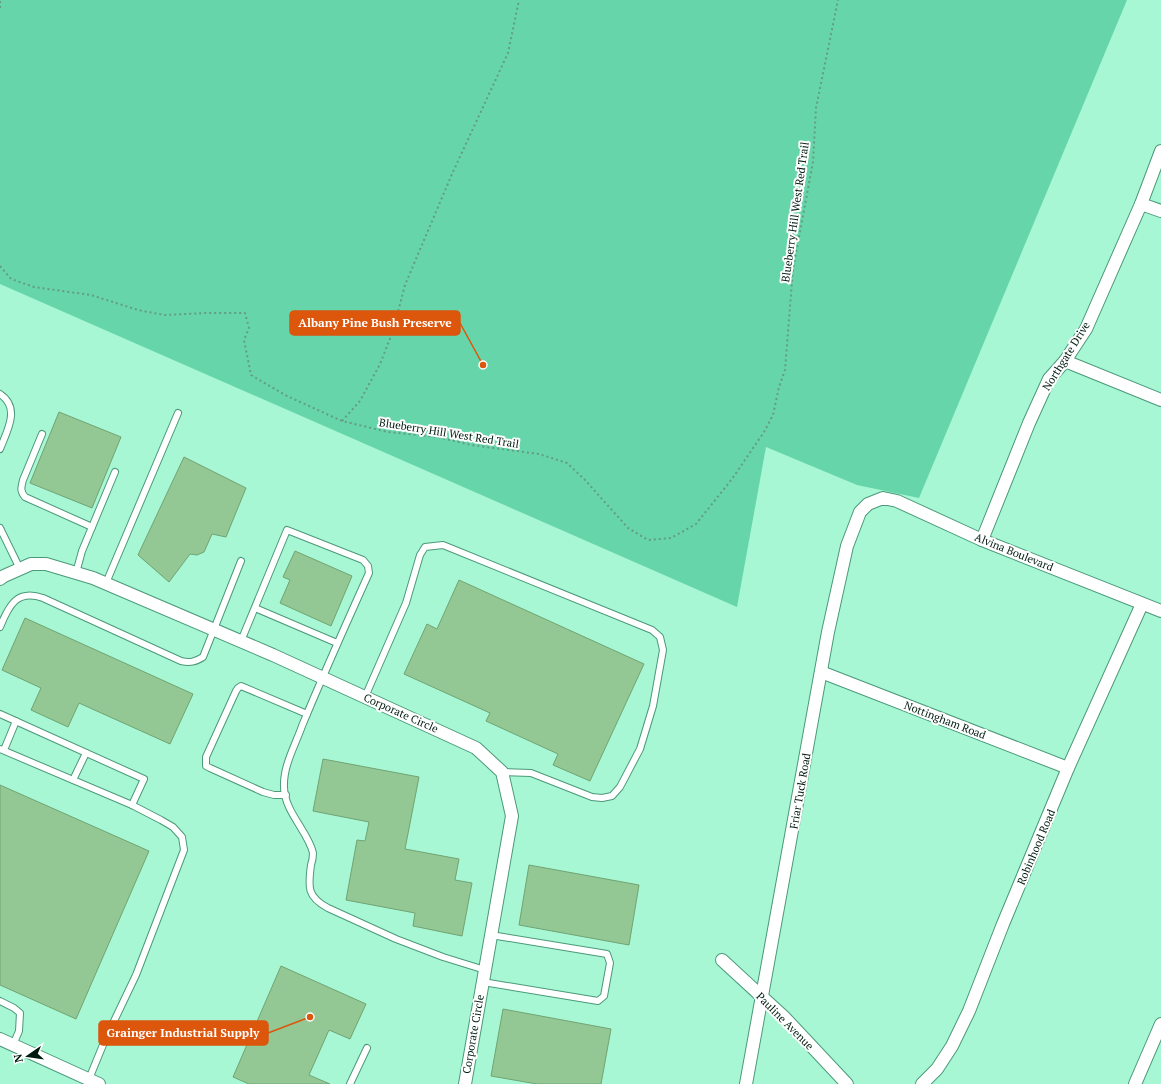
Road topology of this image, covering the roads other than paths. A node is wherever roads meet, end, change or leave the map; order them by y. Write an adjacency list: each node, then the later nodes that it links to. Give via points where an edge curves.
1 (1161, 151): 2 (street, Northgate Drive)
2 (1141, 204): 3 (street); 4 (street, Northgate Drive, via 1086,329)
3 (1161, 211)
4 (1066, 361): 6 (street); 14 (street, Northgate Drive, via 1046,386)
5 (0, 394): 9 (lane, via 5,397 12,411)
6 (1161, 400)
7 (178, 413): 19 (lane)
8 (42, 434): 12 (lane, via 22,480 22,492 25,497)
9 (0, 449)
10 (115, 472): 12 (lane)
11 (868, 504): 14 (street, Alvina Boulevard, via 883,498 897,501); 27 (street, Friar Tuck Road, via 860,512 847,546)
12 (92, 527): 17 (lane)
13 (0, 528): 16 (lane)
14 (982, 540): 20 (street, Alvina Boulevard)
15 (241, 561): 24 (lane)
16 (20, 569): 17 (street, Corporate Circle, via 31,564 46,564); 18 (street, Corporate Circle)
17 (76, 573): 19 (street, Corporate Circle)
18 (0, 579)
19 (106, 584): 24 (street, Corporate Circle)
20 (1142, 604): 22 (street, Alvina Boulevard); 35 (street, Robinhood Road)
21 (255, 608): 25 (lane); 26 (lane); 26 (lane, via 287,530 363,560 368,566 369,573)
22 (1161, 611)
23 (0, 627): 24 (lane, via 10,605 25,595 32,594 190,663 203,657)
24 (214, 630): 25 (street, Corporate Circle)
25 (241, 641): 28 (street, Corporate Circle)
26 (337, 643): 28 (lane)
27 (821, 672): 35 (street, Nottingham Road); 43 (street, Friar Tuck Road)
28 (322, 677): 29 (street, Corporate Circle); 31 (lane)
29 (365, 697): 36 (street, Corporate Circle, via 476,748); 36 (lane, via 406,602 420,555 425,547 434,545 443,544 652,630 660,637 663,650 653,706 640,749 620,787 612,796 592,797 531,773)
30 (0, 714): 32 (lane)
31 (307, 714): 38 (lane, via 285,770); 38 (lane, via 241,686 236,691 206,757 206,766 210,768 263,792)
32 (16, 721): 33 (lane); 34 (lane)
33 (2, 750): 37 (lane)
34 (86, 753): 37 (lane); 39 (lane, via 144,779)
35 (1068, 768): 54 (street, Robinhood Road, via 969,1011 952,1046 937,1069)
36 (502, 772): 40 (street, Corporate Circle, via 512,816)
37 (73, 780): 39 (lane)
38 (286, 795): 42 (lane, via 313,854 308,883 313,897 319,904)
39 (132, 805): 49 (lane, via 173,827 182,837 184,850 136,975 105,1040)
40 (491, 936): 42 (street, Corporate Circle); 42 (lane, via 607,954 610,963 604,996 598,1001)
41 (722, 960): 43 (street, Pauline Avenue)
42 (484, 976): 51 (street, Corporate Circle)
43 (762, 998): 52 (street, Friar Tuck Road); 53 (street, Pauline Avenue, via 785,1018)
44 (0, 1001): 47 (lane, via 20,1013 19,1031)
45 (1161, 1024): 55 (street)
46 (0, 1039): 47 (street)
47 (13, 1045): 49 (street)
48 (367, 1048): 50 (lane)
49 (94, 1082)
50 (350, 1084)
51 (465, 1084)
52 (746, 1084)
53 (847, 1084)
54 (922, 1084)
55 (1135, 1084)

